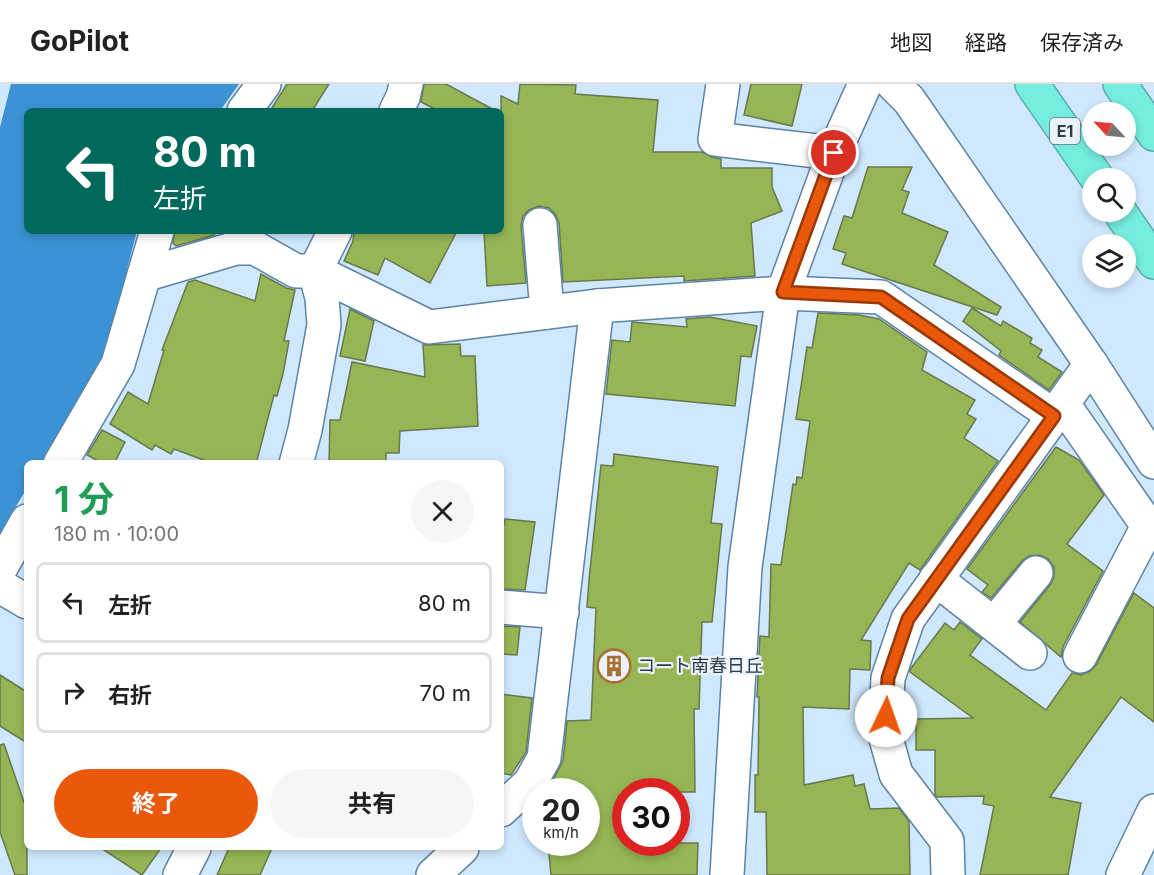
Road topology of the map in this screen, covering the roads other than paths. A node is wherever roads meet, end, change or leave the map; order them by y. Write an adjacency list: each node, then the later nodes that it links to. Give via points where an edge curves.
1 (264, 84): 8 (street)
2 (406, 84): 9 (street)
3 (723, 84): 11 (street, via 715,139)
4 (865, 84): 11 (street)
5 (892, 84): 23 (street, via 909,100)
6 (1032, 84): 12 (highway, E1)
7 (1120, 84): 10 (highway)
8 (246, 108)
9 (398, 108)
10 (1154, 134)
11 (834, 153): 20 (street)
12 (1090, 168)
13 (1127, 222): 17 (highway)
14 (540, 225): 22 (street)
15 (156, 234): 19 (street)
16 (334, 234): 18 (street)
17 (1154, 262)
18 (315, 271): 19 (street, via 296,271 255,248 236,248); 22 (street, via 429,327); 26 (street, via 324,326)
19 (144, 275): 25 (street, via 118,364)
20 (783, 292): 21 (street); 24 (street, via 881,297); 45 (street, via 745,567)
21 (597, 306): 22 (street); 35 (street)
22 (547, 312)
23 (1091, 364): 24 (street); 27 (street)
24 (1059, 410): 31 (street); 38 (street, via 1148,526)
25 (62, 460)
26 (297, 460)
27 (1154, 462)
28 (24, 526): 29 (street)
29 (0, 569)
30 (1036, 573): 36 (street)
31 (936, 579): 36 (street); 46 (street, via 908,619 888,678 885,735 896,774 947,841)
32 (0, 586): 33 (street)
33 (24, 600)
34 (504, 607): 35 (street)
35 (562, 612): 39 (street, via 544,758 530,783)
36 (994, 624): 37 (street)
37 (1030, 653)
38 (1080, 656)
39 (504, 807)
40 (1154, 810): 47 (street)
41 (193, 850): 43 (street)
42 (460, 850): 44 (street)
43 (180, 875)
44 (433, 875)
45 (727, 875)
46 (948, 875)
47 (1124, 875)

